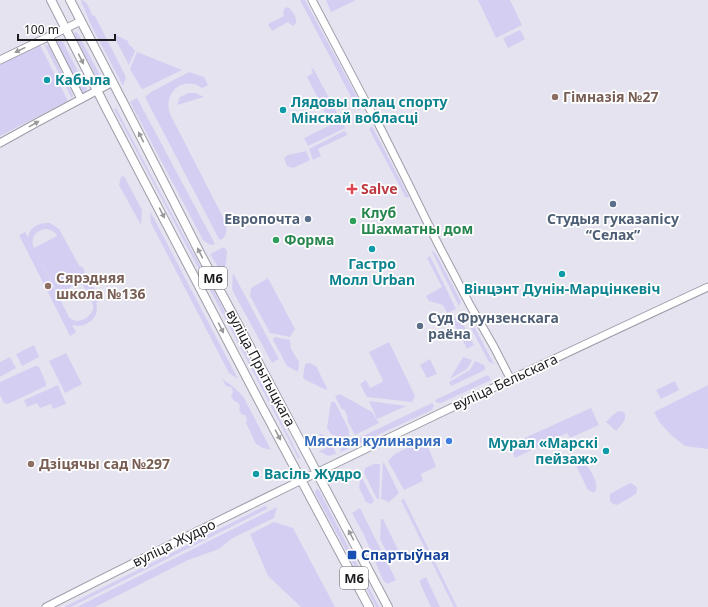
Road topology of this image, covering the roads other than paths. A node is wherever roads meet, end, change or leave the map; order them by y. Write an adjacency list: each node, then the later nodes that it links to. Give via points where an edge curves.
1 (51, 0): 5 (main road, вуліца Прытыцкага / М6)
2 (70, 0): 4 (main road, вуліца Прытыцкага / М6)
3 (312, 0): 13 (main road)
4 (81, 20): 5 (main road); 8 (main road, вуліца Прытыцкага / М6)
5 (65, 28): 6 (main road); 9 (main road, вуліца Прытыцкага / М6, one-way to 9)
6 (49, 36): 7 (main road, one-way to 7); 10 (main road)
7 (0, 60)
8 (113, 82): 9 (main road); 14 (main road, вуліца Прытыцкага / М6, one-way to 8, via 201,255)
9 (97, 90): 10 (main road); 15 (main road, вуліца Прытыцкага / М6, one-way to 15)
10 (81, 99): 11 (main road, one-way to 10)
11 (0, 143)
12 (708, 287): 13 (main road, вуліца Бельскага)
13 (511, 380): 14 (main road, вуліца Бельскага)
14 (317, 472): 15 (main road, вуліца Бельскага); 18 (main road, вуліца Прытыцкага / М6, one-way to 14)
15 (302, 480): 16 (main road, вуліца Жудро); 17 (main road, вуліца Прытыцкага / М6)
16 (46, 607)
17 (369, 607)
18 (388, 607)

